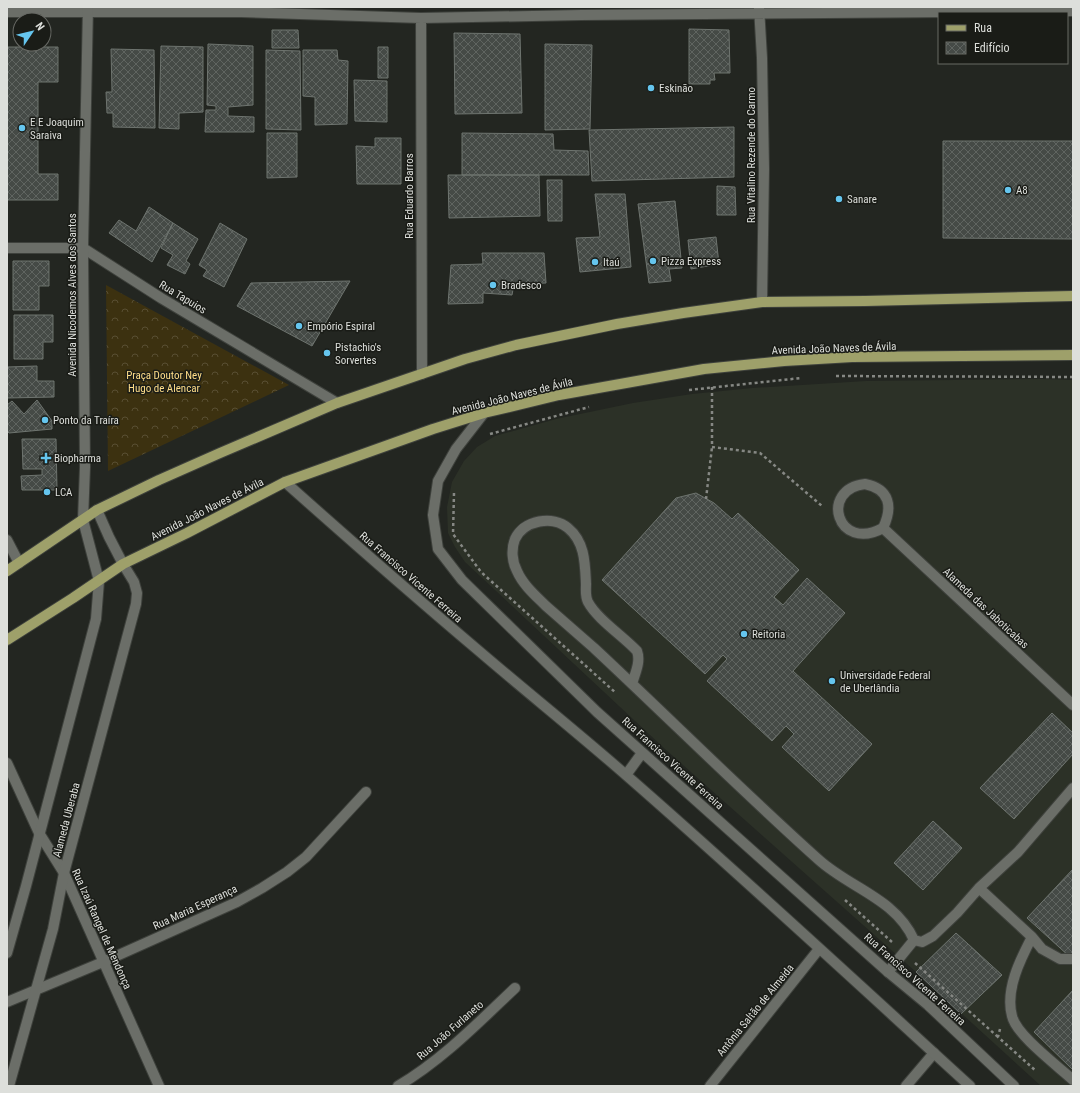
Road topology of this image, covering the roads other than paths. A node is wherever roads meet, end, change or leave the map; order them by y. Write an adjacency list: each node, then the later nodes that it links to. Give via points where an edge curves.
1 (88, 9): 4 (main road); 5 (main road); 7 (main road, Avenida Nicodemos Alves dos Santos)
2 (759, 10): 3 (main road); 5 (main road); 9 (main road, Rua Vitalino Rezende do Carmo, via 764,169)
3 (1073, 11)
4 (7, 12)
5 (421, 18): 11 (main road, Rua Eduardo Barros)
6 (7, 248): 7 (main road)
7 (83, 248): 12 (main road, Rua Tapuios, via 161,298); 16 (main road, Avenida Nicodemos Alves dos Santos)
8 (1073, 296): 9 (main road)
9 (762, 302): 11 (main road, via 624,323 516,345)
10 (1073, 355): 13 (main road, Avenida João Naves de Ávila, via 852,358 712,368 559,395)
11 (422, 374): 12 (main road)
12 (337, 403): 15 (main road, via 159,480)
13 (484, 413): 14 (main road, Avenida João Naves de Ávila); 26 (main road, Rua Francisco Vicente Ferreira, via 456,449 438,481 433,515 438,549 462,580)
14 (285, 482): 20 (main road, Avenida João Naves de Ávila); 28 (main road, Rua Francisco Vicente Ferreira, via 375,563)
15 (98, 510): 16 (main road); 20 (main road, Alameda Uberaba, via 108,537)
16 (83, 520): 19 (main road); 22 (main road, Avenida Nicodemos Alves dos Santos)
17 (883, 528): 17 (main road, via 867,535 851,531 844,526 838,510 843,494 849,488 865,484 873,485 880,490 885,496 889,512); 25 (main road, Alameda das Jaboticabas)
18 (7, 540): 19 (main road)
19 (19, 563): 21 (main road)
20 (123, 564): 22 (main road, Avenida João Naves de Ávila); 32 (main road, Alameda Uberaba, via 134,582 136,604)
21 (7, 571)
22 (99, 580): 23 (main road, Avenida João Naves de Ávila); 31 (main road, Alameda Uberaba, via 96,619)
23 (7, 640)
24 (632, 684): 24 (main road, via 639,656 637,651 599,616 587,600 585,558 575,534 557,521 547,520 519,533 513,548 514,565 526,586); 35 (main road, via 820,861 894,912)
25 (1073, 705)
26 (642, 753): 28 (main road); 40 (main road, Rua Francisco Vicente Ferreira)
27 (7, 762): 31 (main road, Rua Izaú Rangel de Mendonça)
28 (626, 775): 36 (main road, Rua Francisco Vicente Ferreira)
29 (1073, 788): 33 (main road, via 1018,852)
30 (366, 792): 39 (main road, Rua Maria Esperança, via 306,857 287,872 237,902)
31 (39, 833): 32 (main road, Rua Izaú Rangel de Mendonça); 37 (main road, Alameda Uberaba)
32 (64, 873): 39 (main road, Rua Izaú Rangel de Mendonça); 42 (main road, Alameda Uberaba)
33 (979, 888): 34 (main road); 35 (main road, via 933,936 922,942)
34 (1032, 937): 38 (main road, via 1042,949 1052,955 1060,959); 45 (main road, via 1020,960 1013,982 1012,1017 1021,1033)
35 (914, 940): 40 (main road)
36 (819, 949): 44 (main road, Rua Francisco Vicente Ferreira); 49 (main road, Antônia Saltão de Almeida)
37 (7, 953)
38 (1073, 959)
39 (103, 962): 42 (main road, Rua Maria Esperança); 47 (main road, Rua Izaú Rangel de Mendonça)
40 (888, 972): 52 (main road, Rua Francisco Vicente Ferreira, via 928,1005)
41 (515, 988): 48 (main road, Rua João Furlaneto, via 449,1049 417,1075)
42 (35, 989): 43 (main road, Rua Maria Esperança); 46 (main road, Alameda Uberaba)
43 (7, 1002)
44 (934, 1053): 50 (main road); 51 (main road, Rua Francisco Vicente Ferreira)
45 (1073, 1080)
46 (9, 1086)
47 (159, 1086)
48 (398, 1086)
49 (710, 1086)
50 (906, 1086)
51 (970, 1086)
52 (1014, 1086)

